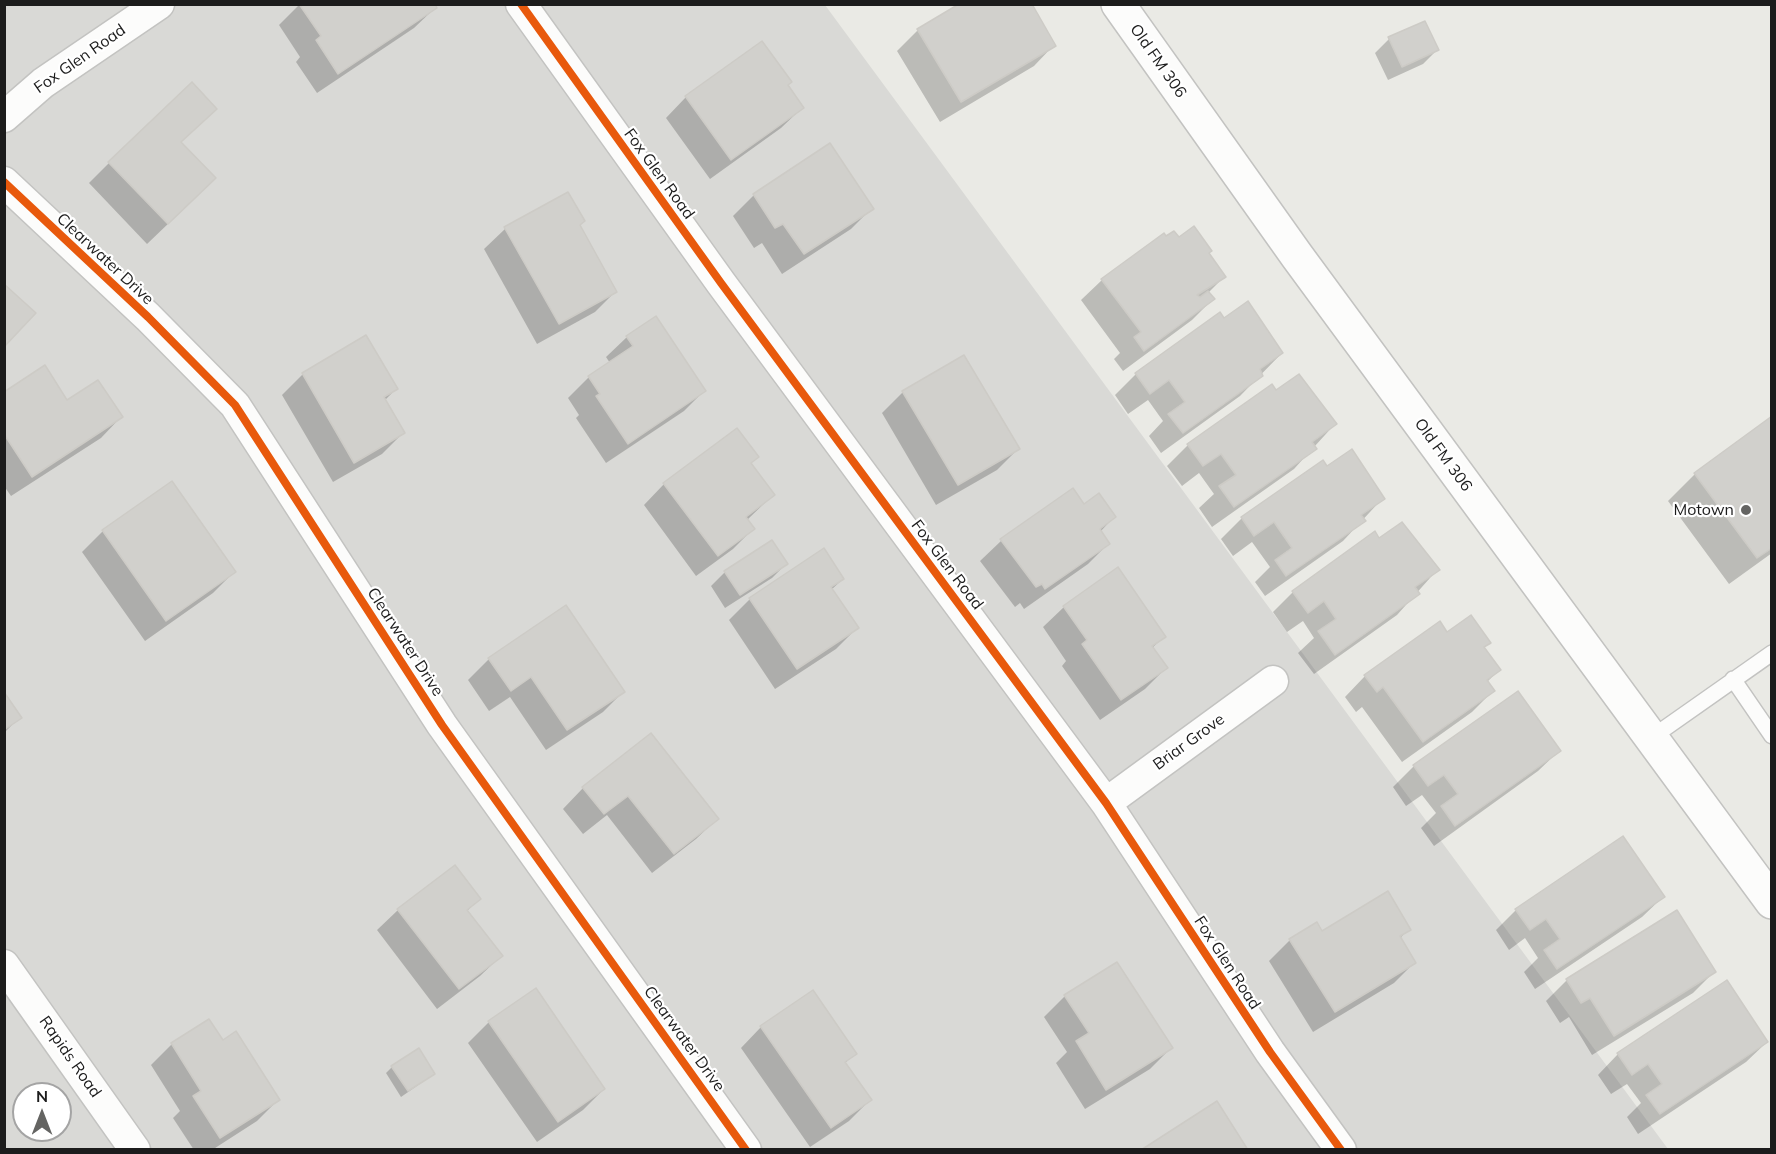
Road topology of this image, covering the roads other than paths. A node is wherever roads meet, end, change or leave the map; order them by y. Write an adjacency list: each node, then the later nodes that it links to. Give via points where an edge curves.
1 (159, 4): 4 (street, Fox Glen Road, via 43,83)
2 (521, 4): 11 (street, Fox Glen Road, via 721,283)
3 (1118, 4): 10 (street, Old FM 306, via 1297,256)
4 (4, 117)
5 (4, 182): 15 (street, Clearwater Drive, via 235,405 442,725)
6 (1772, 652): 7 (lane)
7 (1733, 679): 9 (lane); 10 (lane)
8 (1273, 681): 11 (street, Briar Grove)
9 (1772, 736)
10 (1651, 738): 12 (street, Old FM 306)
11 (1106, 802): 16 (street, Fox Glen Road, via 1270,1052)
12 (1772, 902)
13 (4, 965): 14 (street, Rapids Road)
14 (135, 1149)
15 (746, 1149)
16 (1341, 1149)

